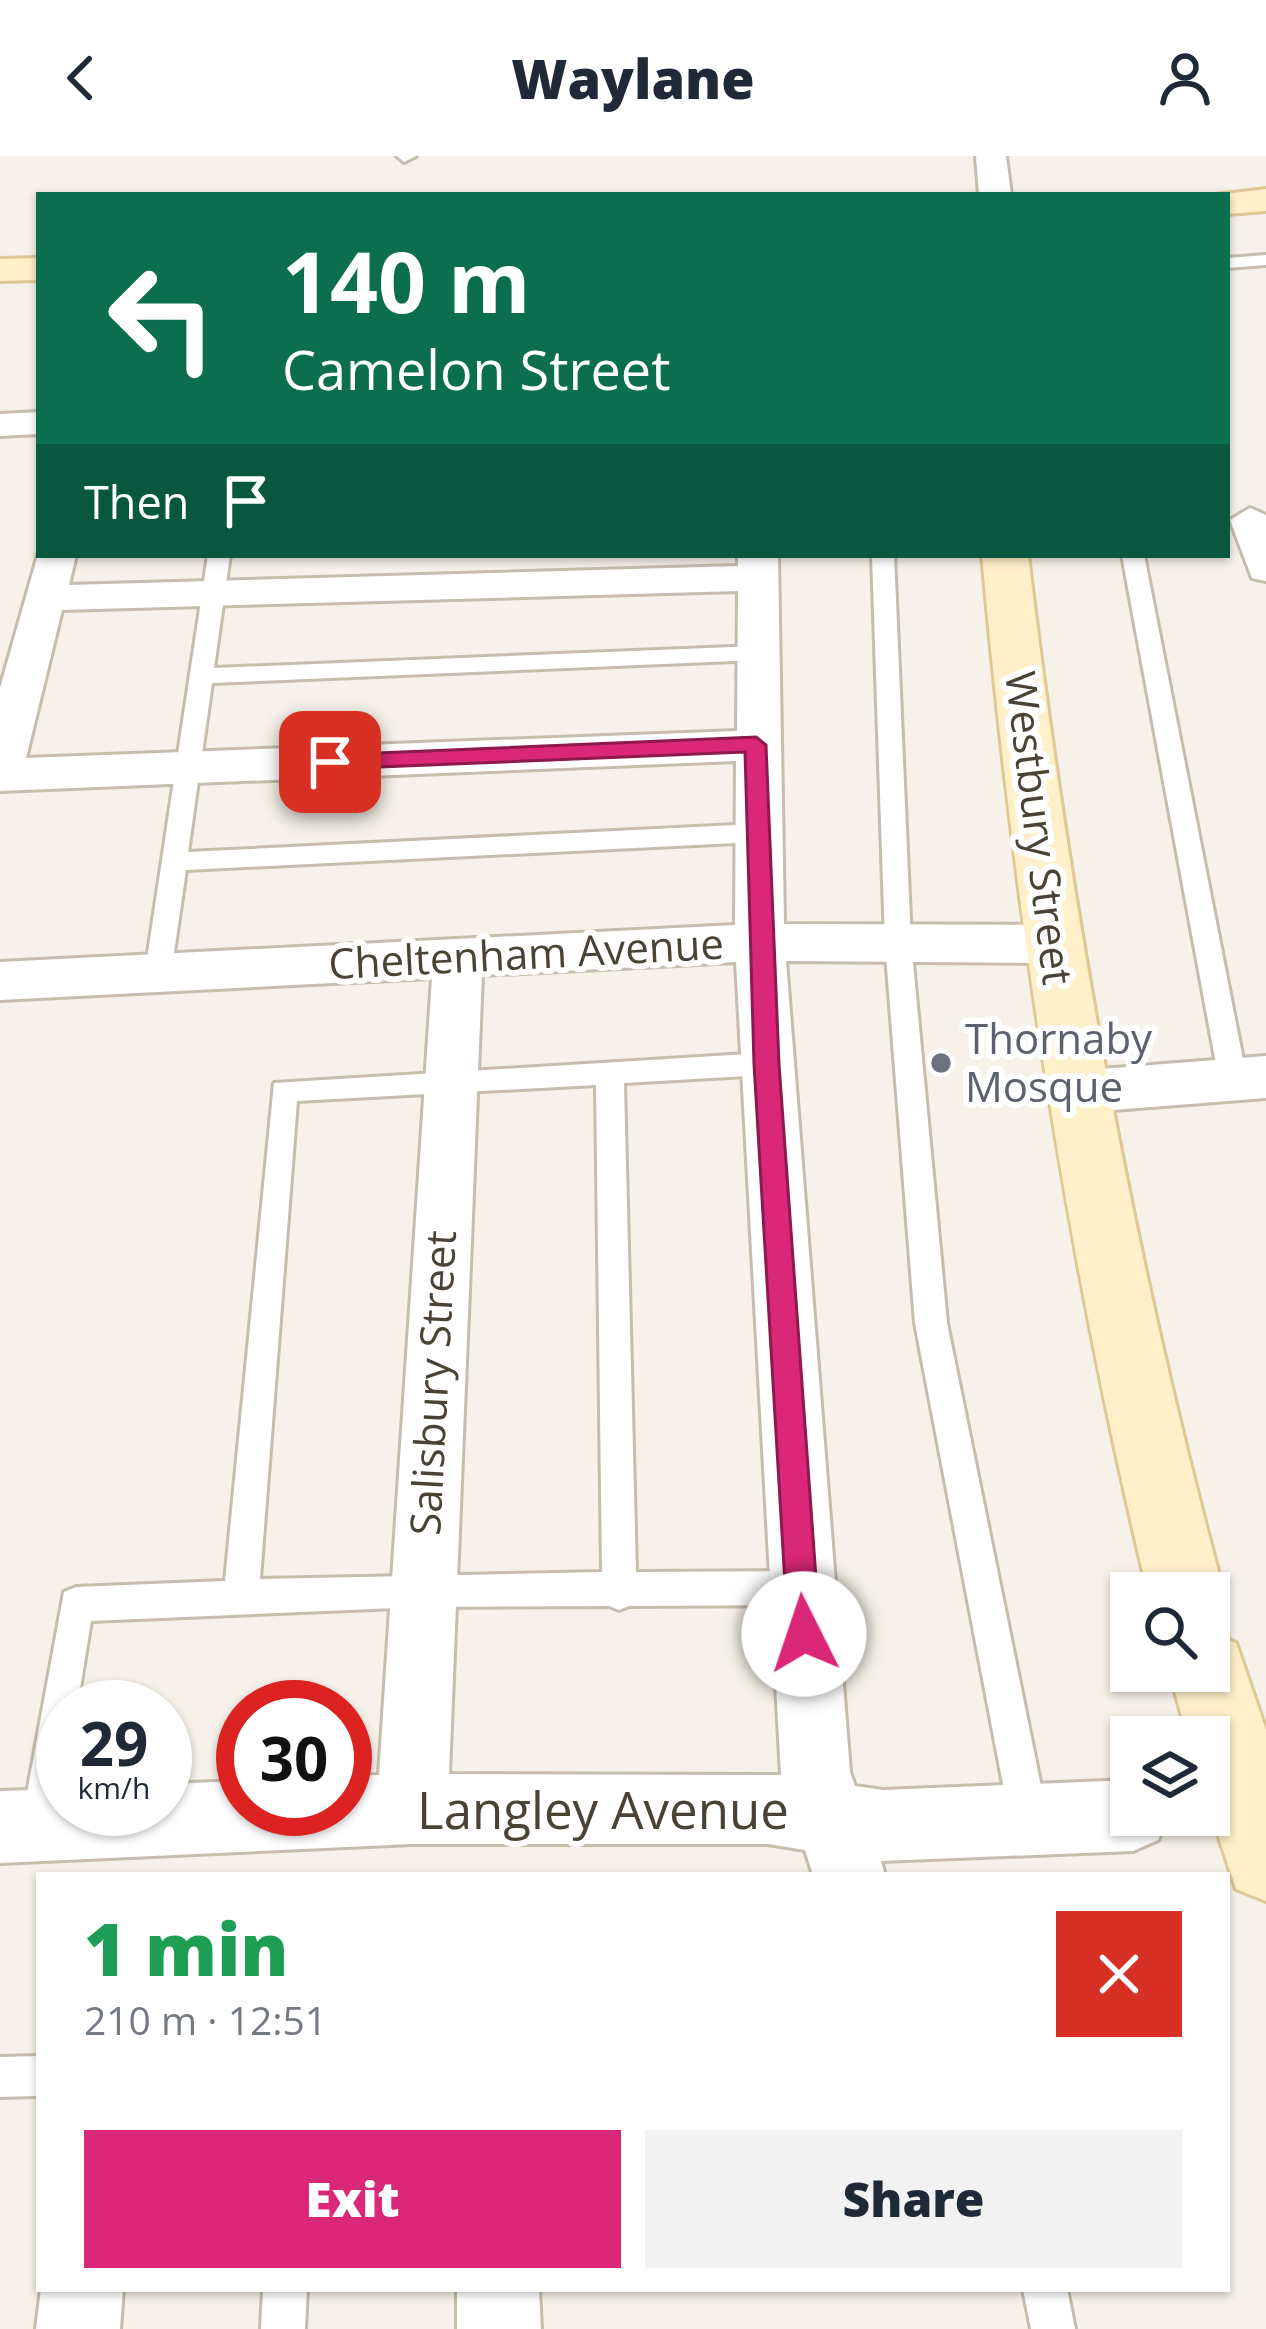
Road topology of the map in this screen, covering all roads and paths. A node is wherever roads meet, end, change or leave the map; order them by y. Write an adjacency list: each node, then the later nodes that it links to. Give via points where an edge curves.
1 (991, 156): 2 (street)
2 (995, 192)
3 (1266, 200): 4 (street)
4 (1230, 202)
5 (1266, 260): 6 (lane)
6 (1230, 263)
7 (36, 269): 8 (street)
8 (0, 270)
9 (36, 423): 10 (street)
10 (0, 424)
11 (55, 558): 17 (street)
12 (884, 558): 26 (lane)
13 (1005, 558): 27 (street, Westbury Street)
14 (1134, 558): 34 (lane)
15 (758, 566): 16 (street); 18 (street)
16 (216, 575): 17 (street); 19 (lane)
17 (45, 598): 22 (street)
18 (758, 653): 19 (lane); 20 (street)
19 (202, 676): 21 (lane)
20 (756, 745): 21 (street); 23 (street)
21 (188, 768): 22 (street); 24 (lane)
22 (0, 773)
23 (756, 833): 24 (lane); 25 (street)
24 (178, 861): 29 (lane)
25 (760, 942): 26 (street, Cheltenham Avenue); 28 (street, Cheltenham Avenue); 31 (street)
26 (898, 942): 27 (street, Cheltenham Avenue); 44 (lane, via 931,1323)
27 (1053, 944): 35 (street, Westbury Street)
28 (458, 957): 29 (street, Cheltenham Avenue); 33 (street, Salisbury Street)
29 (158, 973): 30 (street, Cheltenham Avenue)
30 (0, 981)
31 (766, 1064): 32 (lane); 37 (street)
32 (610, 1072): 33 (lane); 39 (lane)
33 (451, 1082): 38 (street, Salisbury Street); 40 (lane, via 284,1091)
34 (1256, 1083): 35 (street)
35 (1075, 1092): 36 (street, Westbury Street, via 1148,1454)
36 (1180, 1572)
37 (801, 1588): 39 (lane); 47 (street, via 815,1772)
38 (422, 1590): 39 (lane); 40 (lane); 42 (street, Salisbury Street)
39 (619, 1593)
40 (241, 1596): 46 (lane, via 76,1604)
41 (1213, 1692): 45 (street)
42 (412, 1809): 46 (street, Langley Avenue); 47 (street, Langley Avenue, via 768,1809)
43 (1110, 1816): 44 (street, Langley Avenue)
44 (1029, 1821): 47 (street, Langley Avenue, via 883,1826)
45 (1242, 1826)
46 (20, 1827)
47 (841, 1845)
48 (0, 2077): 49 (lane)
49 (36, 2077)
50 (82, 2292): 54 (street)
51 (284, 2292): 55 (lane)
52 (498, 2292): 56 (street)
53 (1046, 2292): 57 (lane)
54 (78, 2329)
55 (283, 2329)
56 (499, 2329)
57 (1053, 2329)

